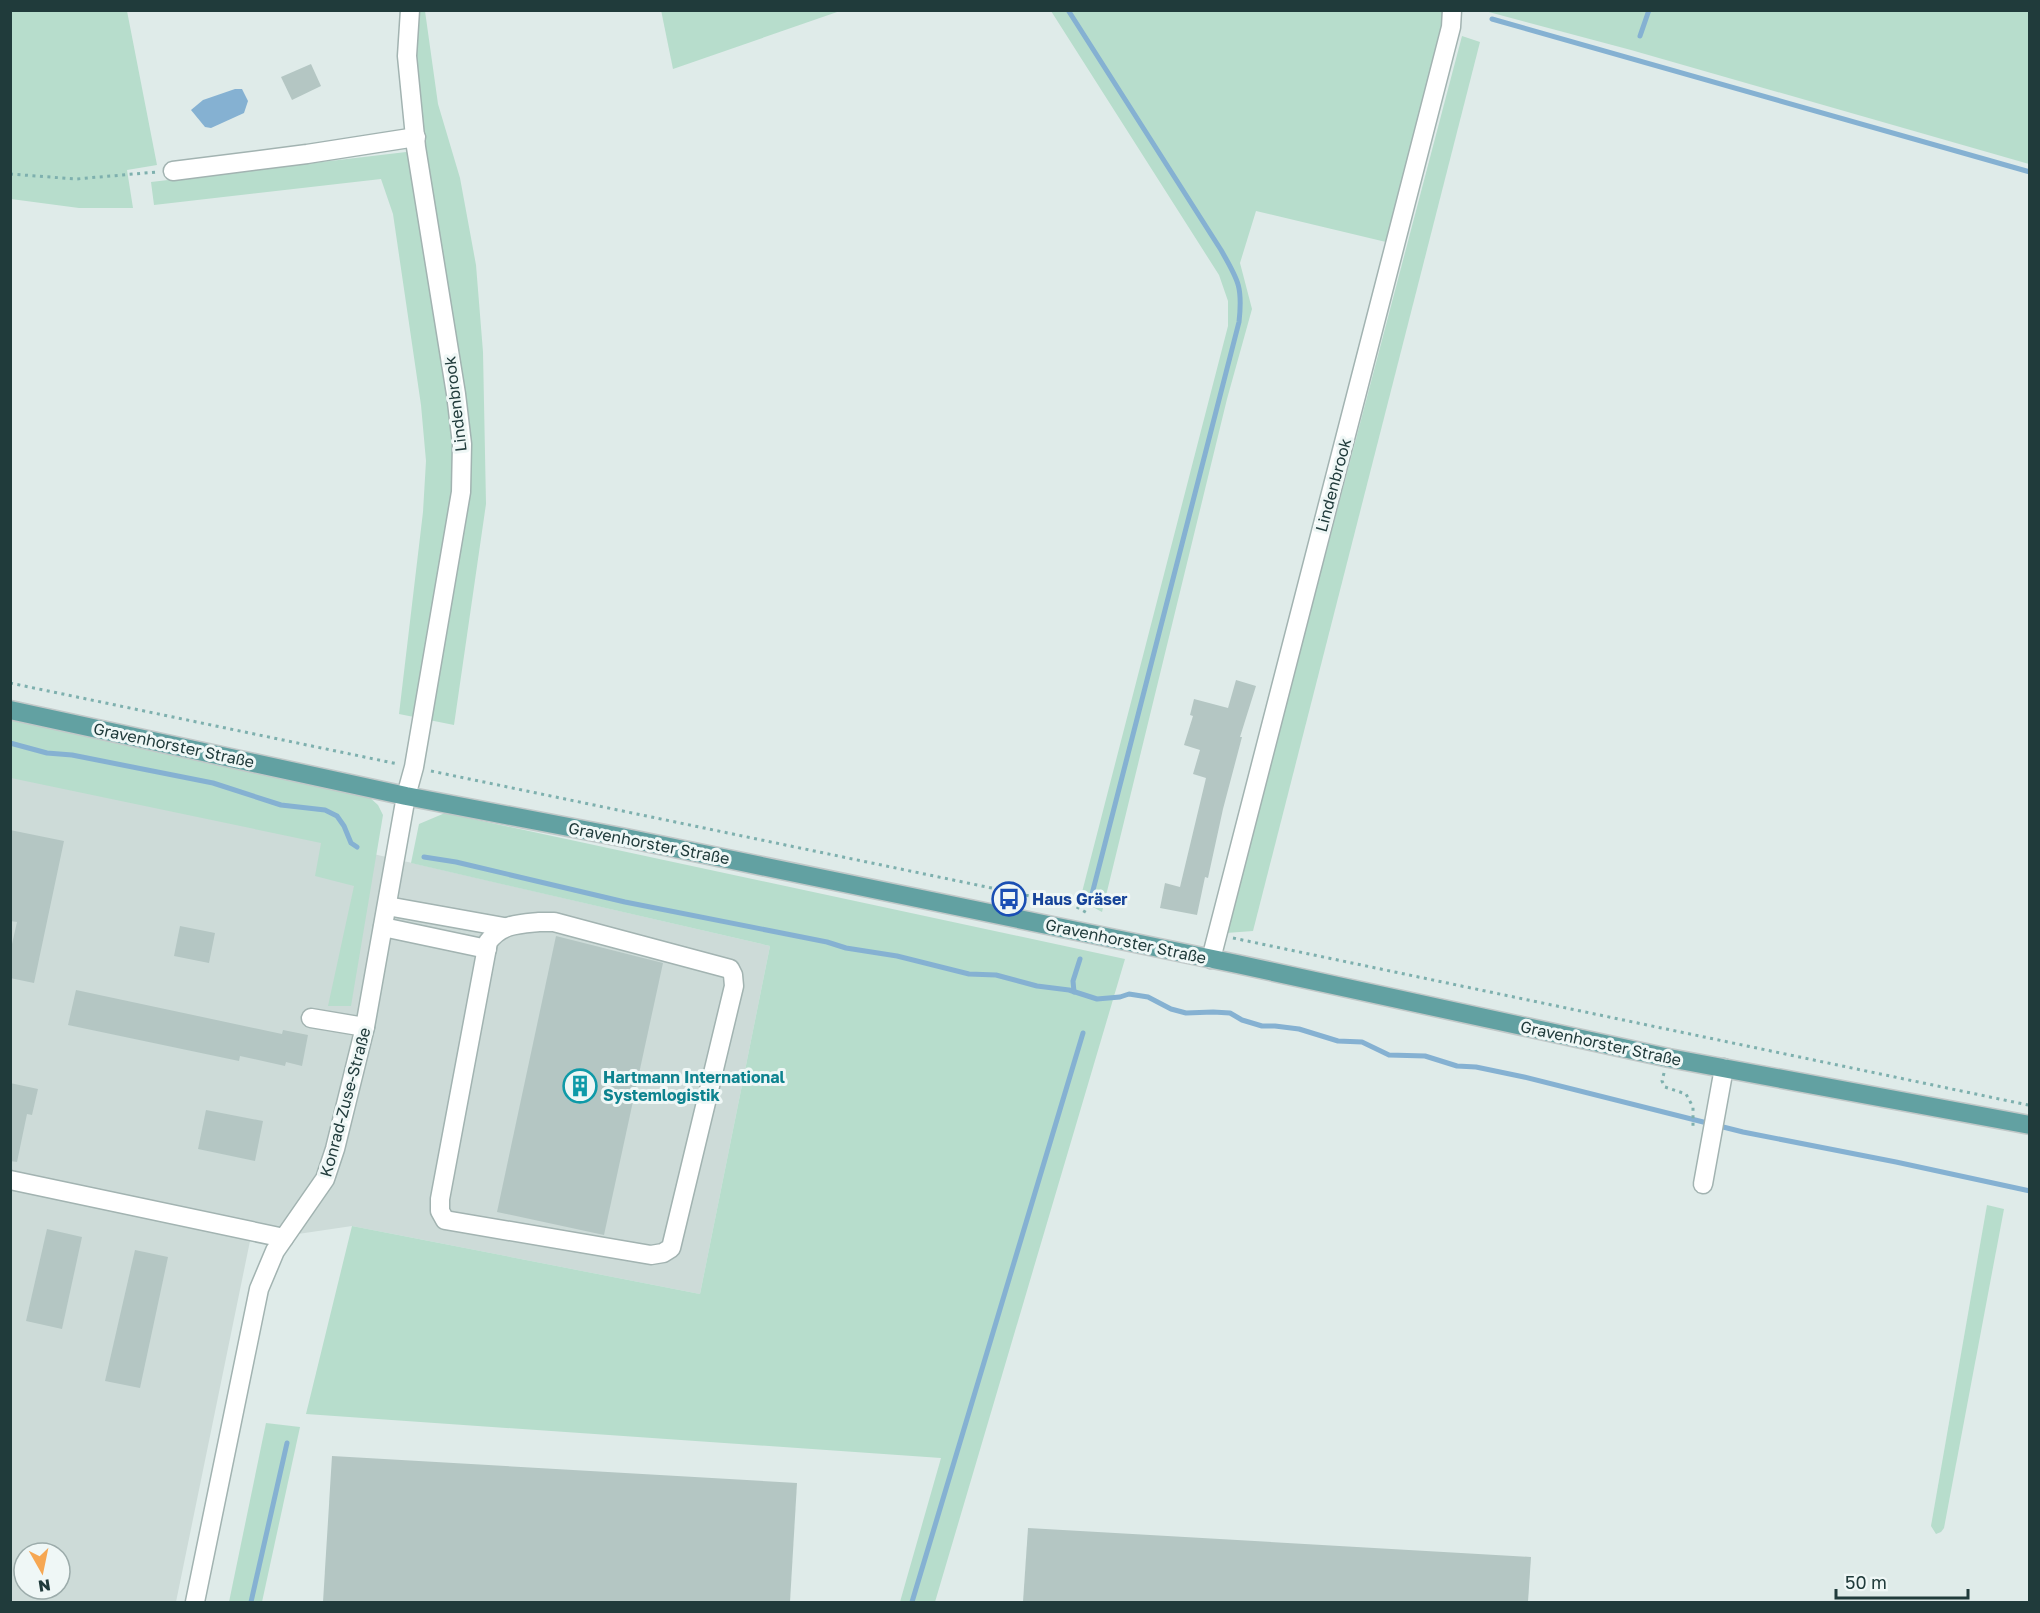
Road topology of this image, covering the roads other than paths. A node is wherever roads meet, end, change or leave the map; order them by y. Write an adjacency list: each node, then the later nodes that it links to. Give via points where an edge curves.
1 (410, 10): 3 (street, Lindenbrook, via 407,56)
2 (1452, 10): 11 (street, Lindenbrook, via 1448,38)
3 (416, 137): 4 (street); 6 (street, Lindenbrook, via 462,444 461,492)
4 (173, 171)
5 (10, 710): 6 (main road, Gravenhorster Straße)
6 (406, 796): 7 (street, Konrad-Zuse-Straße); 11 (main road, Gravenhorster Straße)
7 (387, 906): 8 (street, Konrad-Zuse-Straße); 9 (street)
8 (383, 927): 10 (street); 13 (street, Konrad-Zuse-Straße)
9 (504, 927): 10 (street, via 488,942); 10 (street, via 554,922 729,969 733,975 734,986 671,1248 663,1253 651,1255 445,1220 440,1199)
10 (487, 949)
11 (1213, 950): 14 (main road, Gravenhorster Straße)
12 (311, 1018): 13 (street)
13 (365, 1026): 18 (street, Konrad-Zuse-Straße, via 325,1179)
14 (1724, 1068): 15 (main road, Gravenhorster Straße); 17 (street)
15 (2030, 1125)
16 (10, 1180): 18 (street)
17 (1703, 1184)
18 (284, 1238): 19 (street, Konrad-Zuse-Straße, via 259,1289)
19 (195, 1602)

